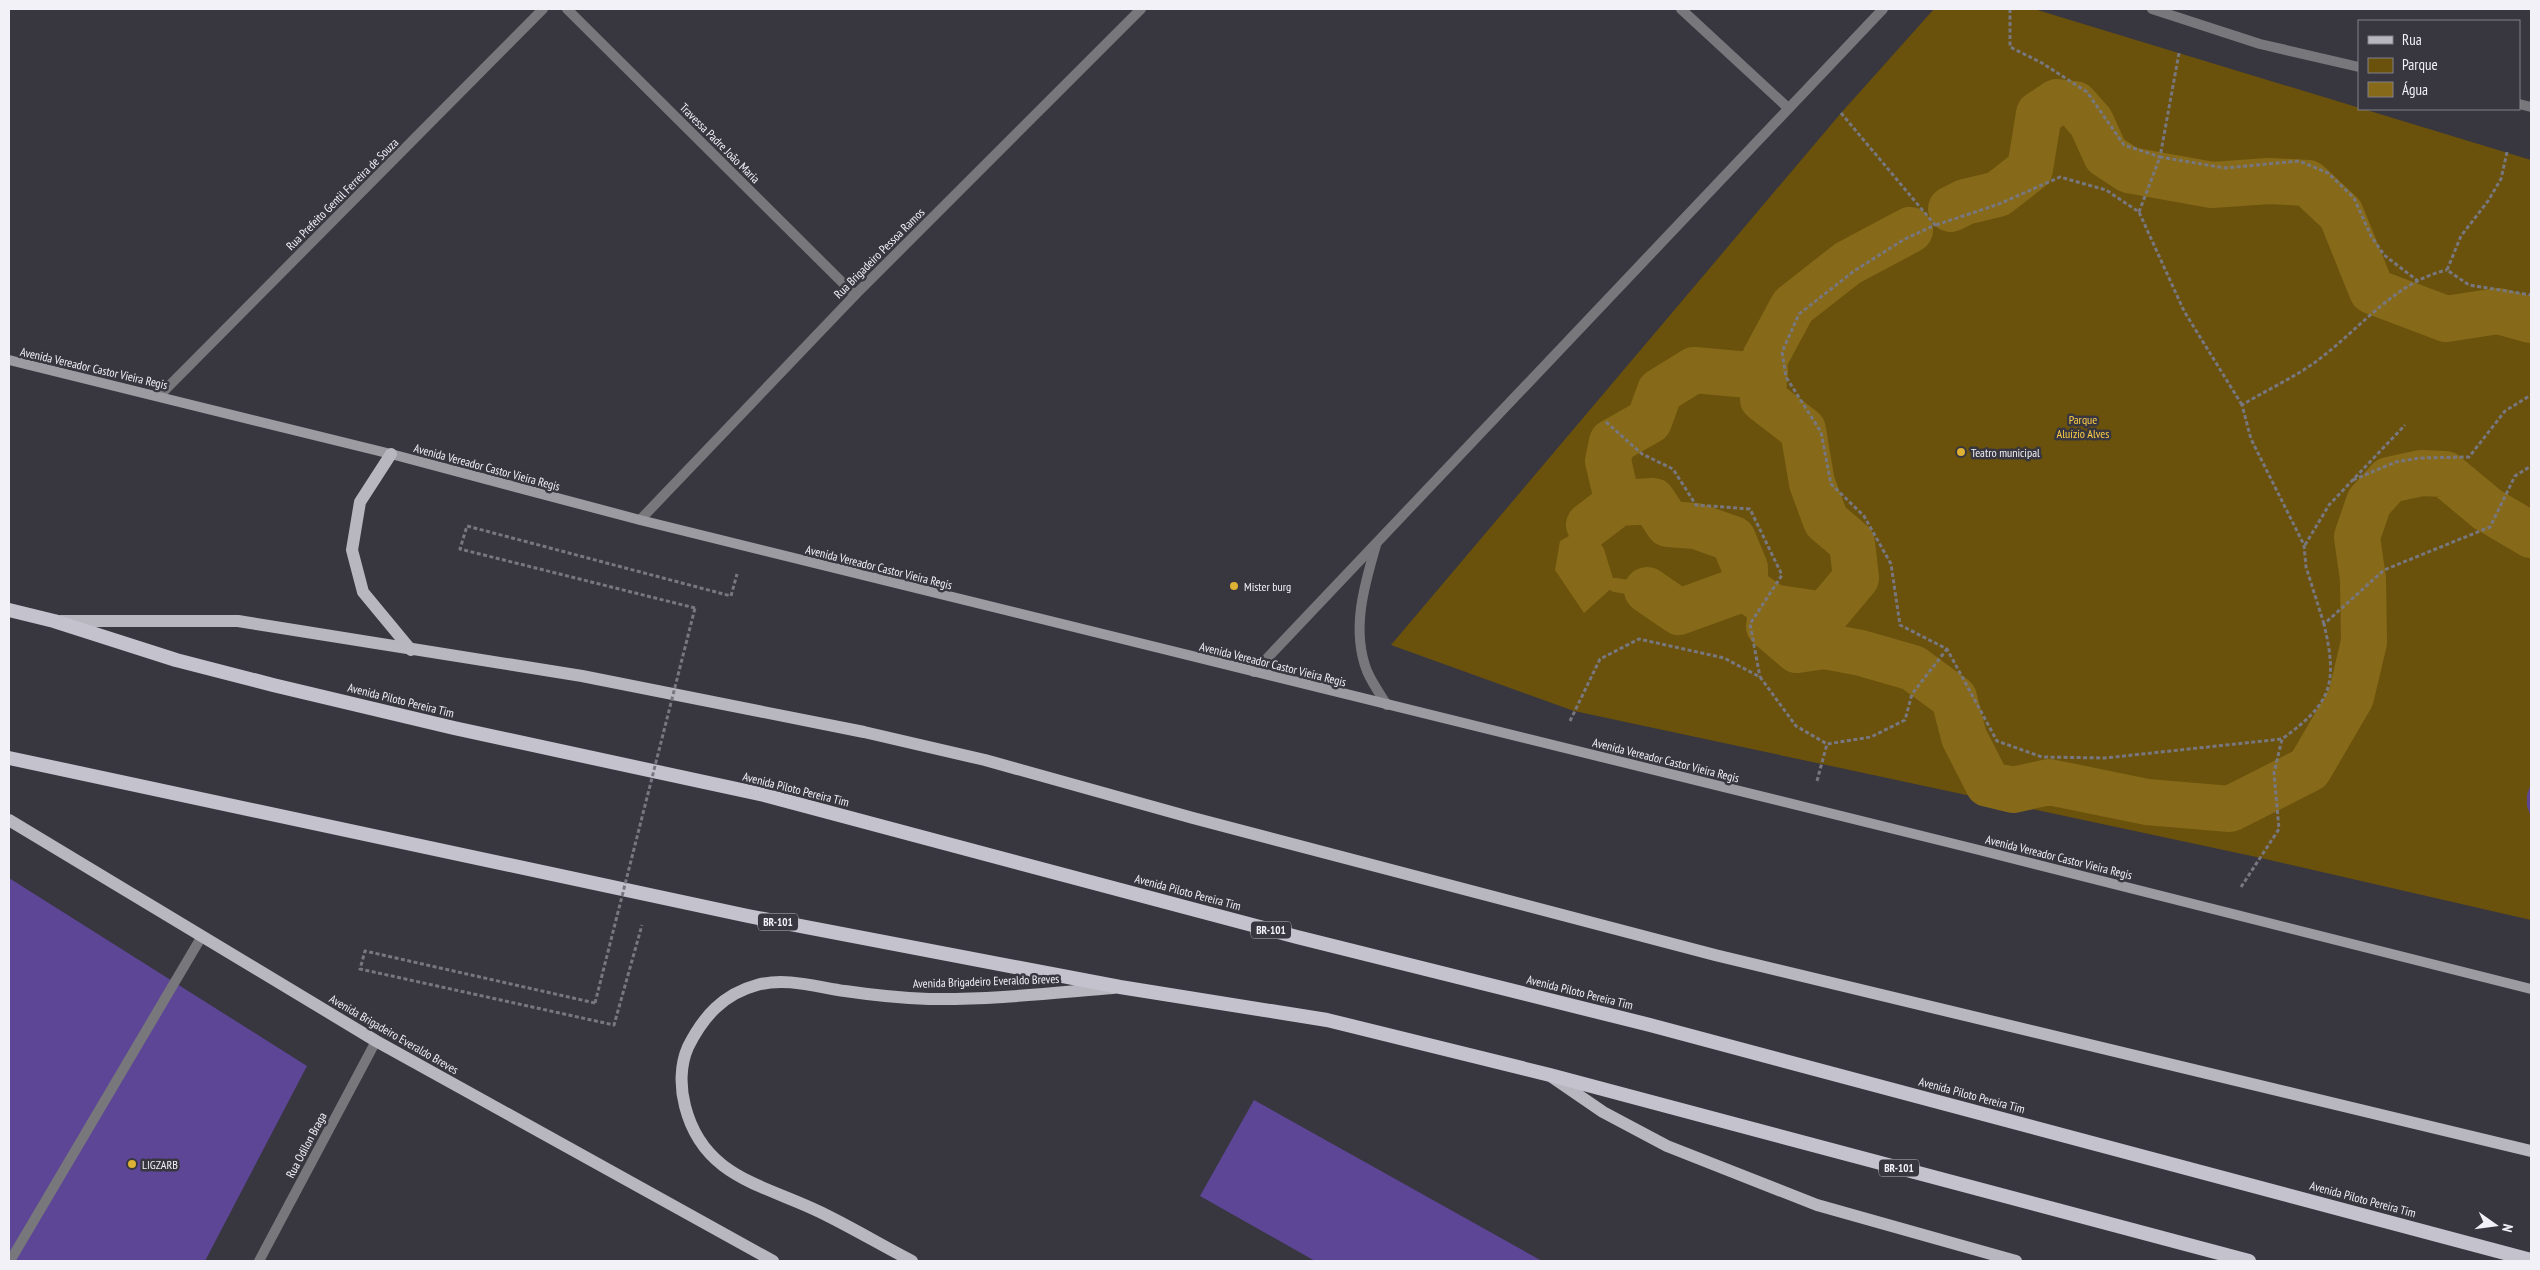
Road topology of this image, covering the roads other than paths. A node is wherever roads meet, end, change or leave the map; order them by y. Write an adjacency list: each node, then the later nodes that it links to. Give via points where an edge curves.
1 (543, 9): 11 (street, Rua Prefeito Gentil Ferreira de Souza)
2 (567, 9): 9 (street, Travessa Padre João Maria)
3 (1141, 9): 9 (street, Rua Brigadeiro Pessoa Ramos)
4 (1681, 9): 8 (street)
5 (1883, 9): 8 (street)
6 (2152, 9): 7 (street, via 2260,44)
7 (2358, 67)
8 (1787, 107): 14 (street)
9 (855, 295): 13 (street, Rua Brigadeiro Pessoa Ramos)
10 (9, 360): 11 (main road, Avenida Vereador Castor Vieira Regis)
11 (159, 396): 12 (main road, Avenida Vereador Castor Vieira Regis)
12 (391, 454): 13 (main road, Avenida Vereador Castor Vieira Regis); 17 (main road, via 360,502 352,550 363,592)
13 (640, 520): 18 (main road, Avenida Vereador Castor Vieira Regis)
14 (1377, 542): 18 (street); 19 (street, via 1366,578 1360,629 1367,671)
15 (9, 610): 16 (highway, Avenida Piloto Pereira Tim / BR-101)
16 (54, 621): 17 (main road, via 238,620); 28 (highway, Avenida Piloto Pereira Tim / BR-101, via 176,660 273,685 764,795 1297,937 1650,1025)
17 (411, 650): 27 (main road, via 582,676 864,732 985,760 1202,821 1715,955)
18 (1254, 672): 19 (main road, Avenida Vereador Castor Vieira Regis)
19 (1387, 704): 24 (main road, Avenida Vereador Castor Vieira Regis)
20 (9, 758): 23 (highway, BR-101, via 748,916)
21 (9, 820): 22 (main road, Avenida Brigadeiro Everaldo Breves)
22 (202, 936): 25 (main road, Avenida Brigadeiro Everaldo Breves); 29 (street)
23 (1120, 987): 26 (highway, BR-101, via 1327,1020); 32 (main road, Avenida Brigadeiro Everaldo Breves, via 1020,996 929,999 797,983 758,984 726,997 698,1028 685,1054 680,1089 689,1122 705,1150 726,1170 819,1212)
24 (2531, 989)
25 (376, 1041): 30 (street, Rua Odilon Braga); 31 (main road, Avenida Brigadeiro Everaldo Breves)
26 (1550, 1075): 33 (main road, via 1603,1112 1667,1146 1817,1205); 34 (highway, BR-101)
27 (2531, 1151)
28 (2531, 1260)
29 (10, 1261)
30 (259, 1261)
31 (773, 1261)
32 (912, 1261)
33 (2016, 1261)
34 (2249, 1261)

